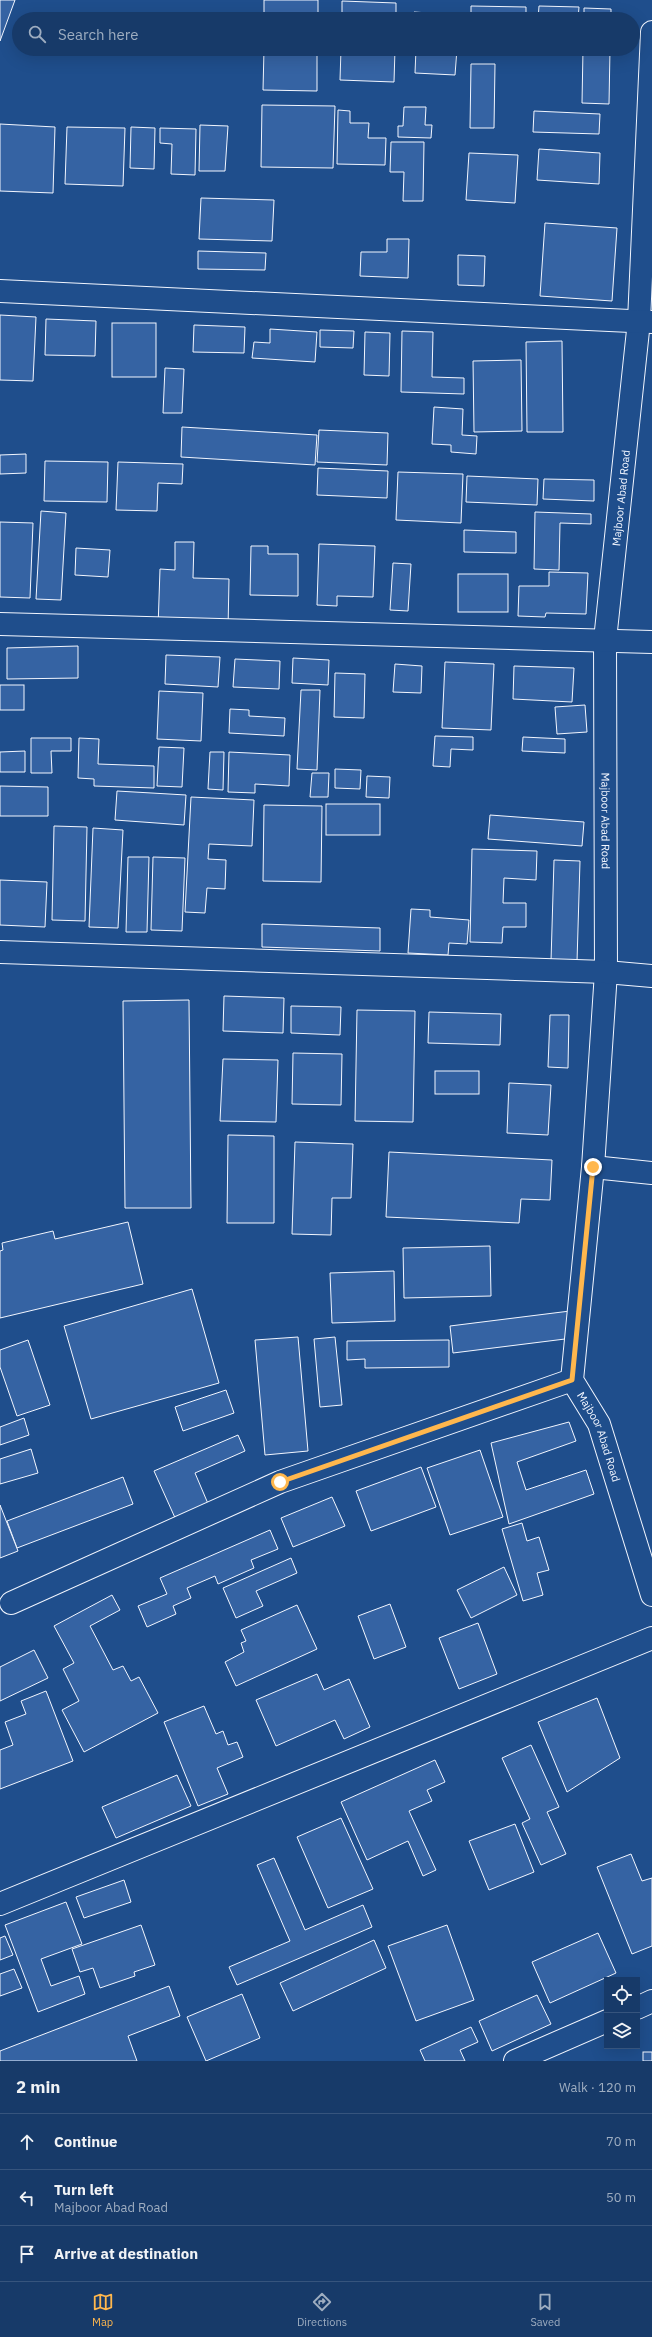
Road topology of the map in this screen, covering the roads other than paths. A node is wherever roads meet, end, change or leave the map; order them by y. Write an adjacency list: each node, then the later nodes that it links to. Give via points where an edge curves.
1 (652, 32): 3 (street, Majboor Abad Road)
2 (0, 291): 3 (street)
3 (646, 322): 5 (street, Majboor Abad Road)
4 (0, 624): 5 (street)
5 (605, 640): 6 (street); 8 (street, Majboor Abad Road)
6 (652, 642)
7 (0, 952): 8 (street)
8 (606, 972): 9 (street); 10 (street, Majboor Abad Road)
9 (652, 976)
10 (593, 1167): 11 (street); 12 (street, Majboor Abad Road)
11 (652, 1173)
12 (572, 1380): 13 (street, Majboor Abad Road, via 600,1424); 14 (street, via 280,1482)
13 (652, 1595)
14 (11, 1603)
15 (652, 1638): 16 (street)
16 (0, 1904)
17 (652, 2001): 18 (street)
18 (640, 2007)
19 (604, 2022): 20 (street)
20 (515, 2061)

